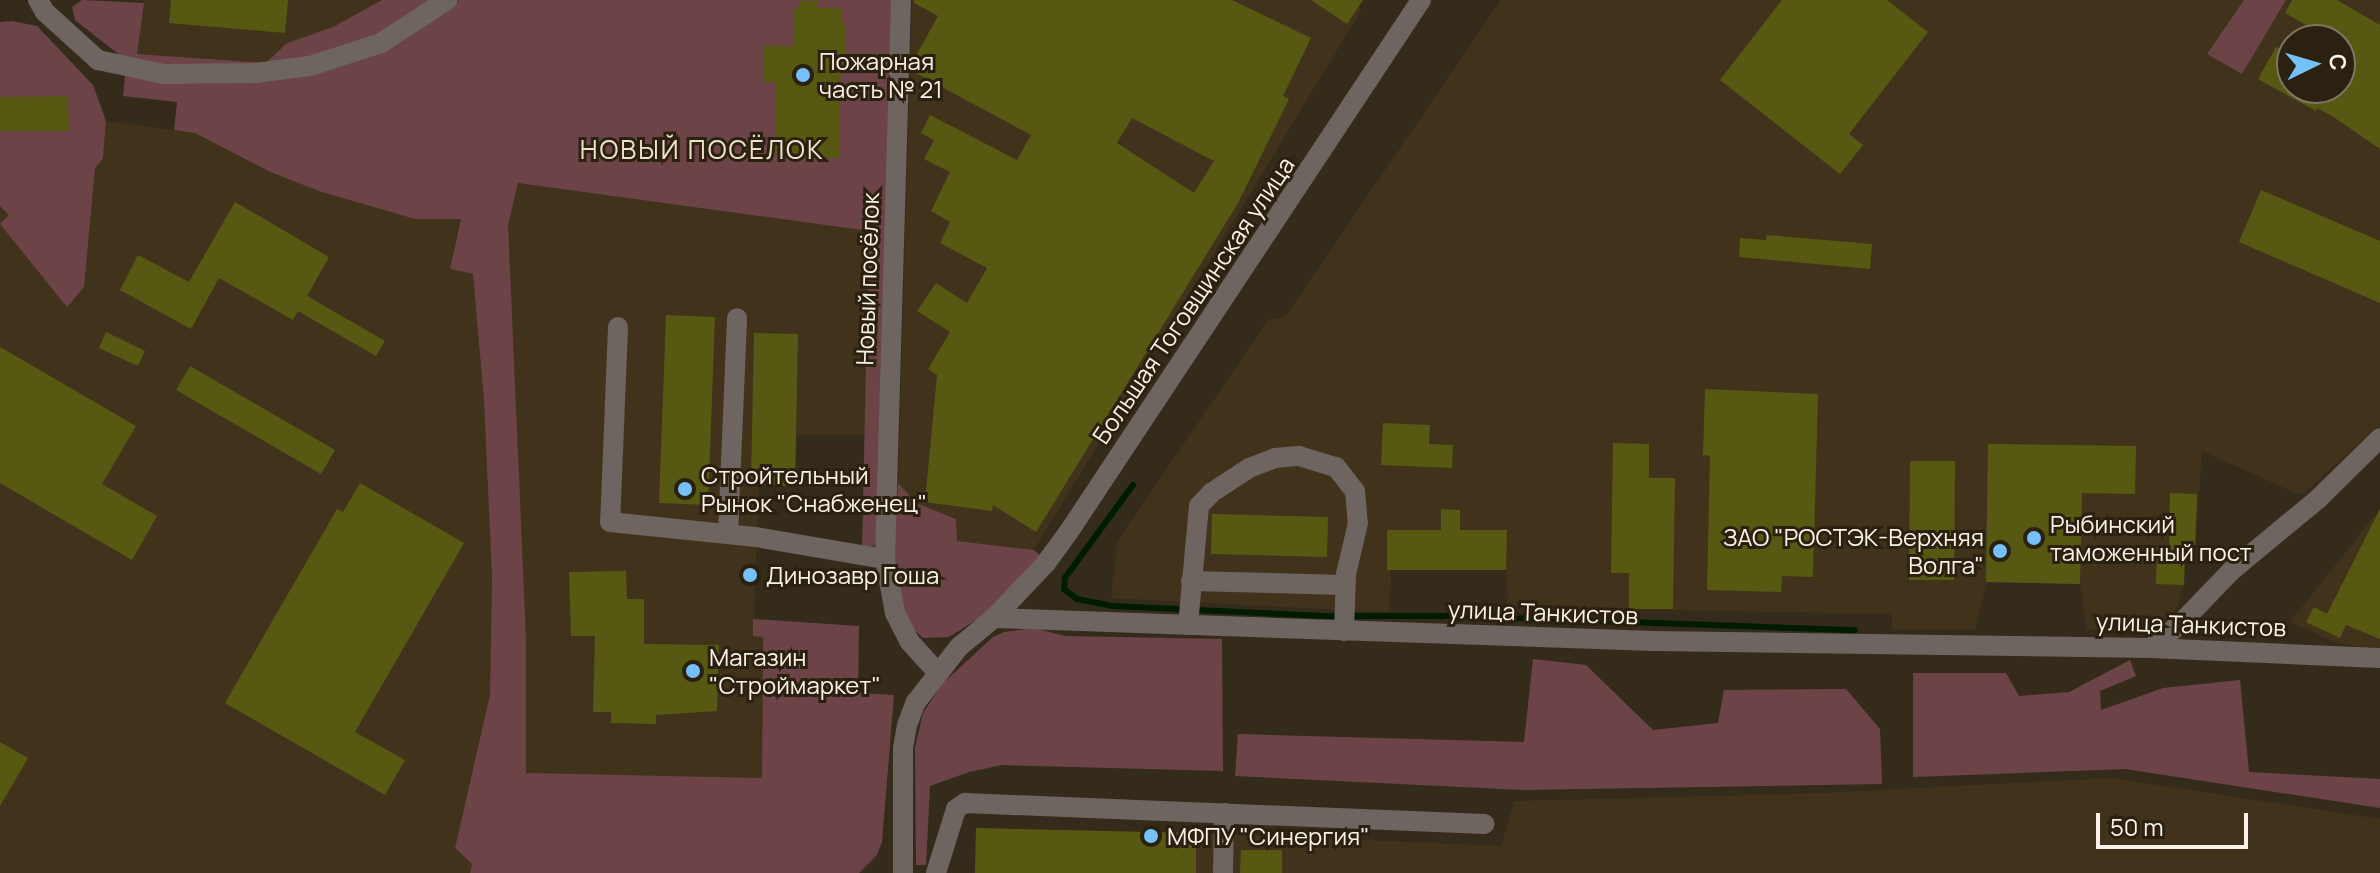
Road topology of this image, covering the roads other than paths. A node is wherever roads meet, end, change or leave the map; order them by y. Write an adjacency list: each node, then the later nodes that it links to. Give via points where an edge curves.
1 (38, 0): 2 (street, via 98,60 164,74 310,66 381,43)
2 (447, 0)
3 (901, 0): 9 (street, Новый посёлок)
4 (1421, 0): 12 (street, Большая Тоговщинская улица, via 1068,533)
5 (737, 318): 8 (street)
6 (618, 327): 8 (street, via 610,522)
7 (2380, 438): 15 (street)
8 (728, 534): 9 (street)
9 (885, 559): 17 (street, Новый посёлок, via 895,613 909,641)
10 (1191, 581): 11 (street); 11 (street, via 1196,516 1203,500 1249,468 1299,456 1336,467 1355,491 1358,523); 13 (street)
11 (1345, 585): 14 (street)
12 (994, 618): 13 (street, улица Танкистов); 17 (street)
13 (1188, 625): 14 (street, улица Танкистов)
14 (1344, 631): 15 (street, улица Танкистов)
15 (2151, 648): 16 (street, улица Танкистов)
16 (2380, 658)
17 (937, 672): 20 (street, via 907,725)
18 (1224, 813): 19 (street); 21 (street, via 965,803 956,809); 22 (street)
19 (1485, 824)
20 (903, 873)
21 (936, 873)
22 (1223, 873)

